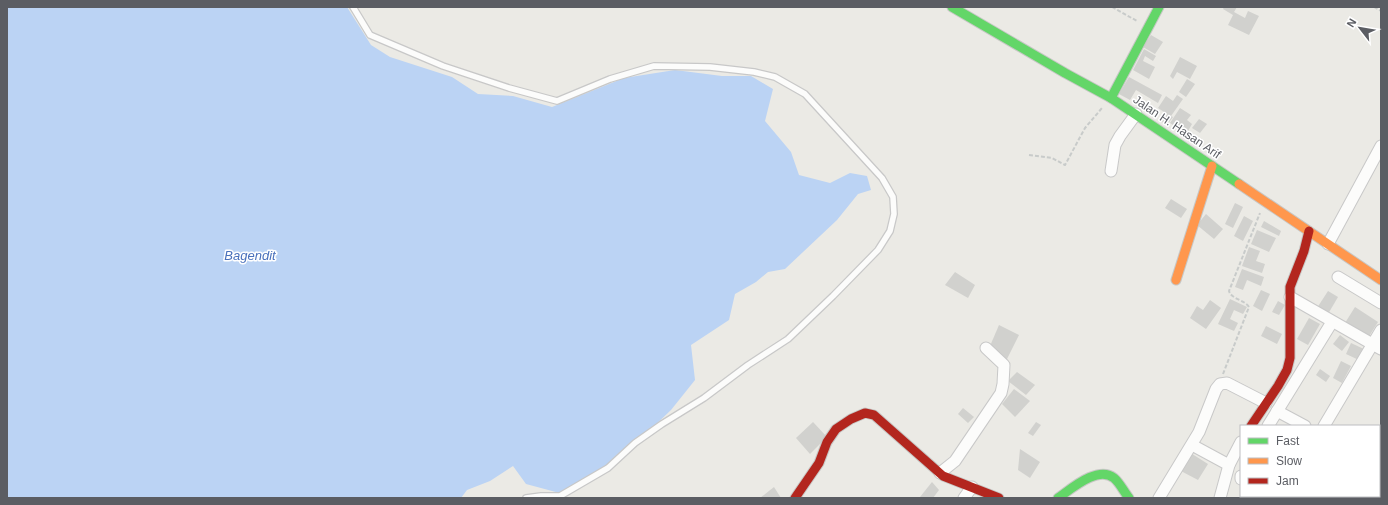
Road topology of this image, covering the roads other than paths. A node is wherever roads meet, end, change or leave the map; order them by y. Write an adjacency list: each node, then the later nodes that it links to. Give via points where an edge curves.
1 (353, 7): 31 (lane, via 370,35 443,66 557,101 610,79 654,66 710,67 775,77 805,94 882,178 893,197 894,214 890,231 878,250 788,339 640,439 608,468 560,496)
2 (952, 7): 4 (street, Jalan H. Hasan Arif)
3 (1159, 7): 4 (street)
4 (1111, 98): 5 (street, Jalan H. Hasan Arif)
5 (1136, 114): 7 (street, Jalan H. Hasan Arif); 8 (street, via 1115,145)
6 (1381, 146): 10 (street)
7 (1212, 166): 9 (street, Jalan H. Hasan Arif); 12 (street)
8 (1111, 171)
9 (1309, 231): 10 (street, Jalan H. Hasan Arif); 14 (street, via 1290,287)
10 (1328, 244): 13 (street, Jalan H. Hasan Arif)
11 (1338, 277): 15 (street)
12 (1176, 280)
13 (1381, 280)
14 (1290, 297): 16 (street); 20 (street, via 1290,358 1287,370)
15 (1381, 303)
16 (1332, 322): 18 (street); 21 (street)
17 (1381, 330): 18 (street)
18 (1377, 347): 25 (street)
19 (986, 348): 29 (street, via 1004,365 1001,393 954,463)
20 (1266, 403): 22 (street); 27 (street, via 1227,383 1222,383 1218,386 1200,432)
21 (1277, 411): 23 (street); 24 (street)
22 (1252, 425)
23 (1269, 425)
24 (1303, 425)
25 (1325, 425)
26 (1240, 444): 28 (street)
27 (1192, 445): 28 (street); 37 (street)
28 (1229, 465): 38 (street)
29 (940, 473): 30 (street); 32 (street, via 874,415 864,414 851,418 836,429 827,442 819,463)
30 (972, 487): 33 (street); 34 (street)
31 (526, 498)
32 (795, 498)
33 (964, 498)
34 (999, 498)
35 (1058, 498): 36 (street, via 1092,476 1101,474 1113,477)
36 (1129, 498)
37 (1159, 498)
38 (1220, 498)

